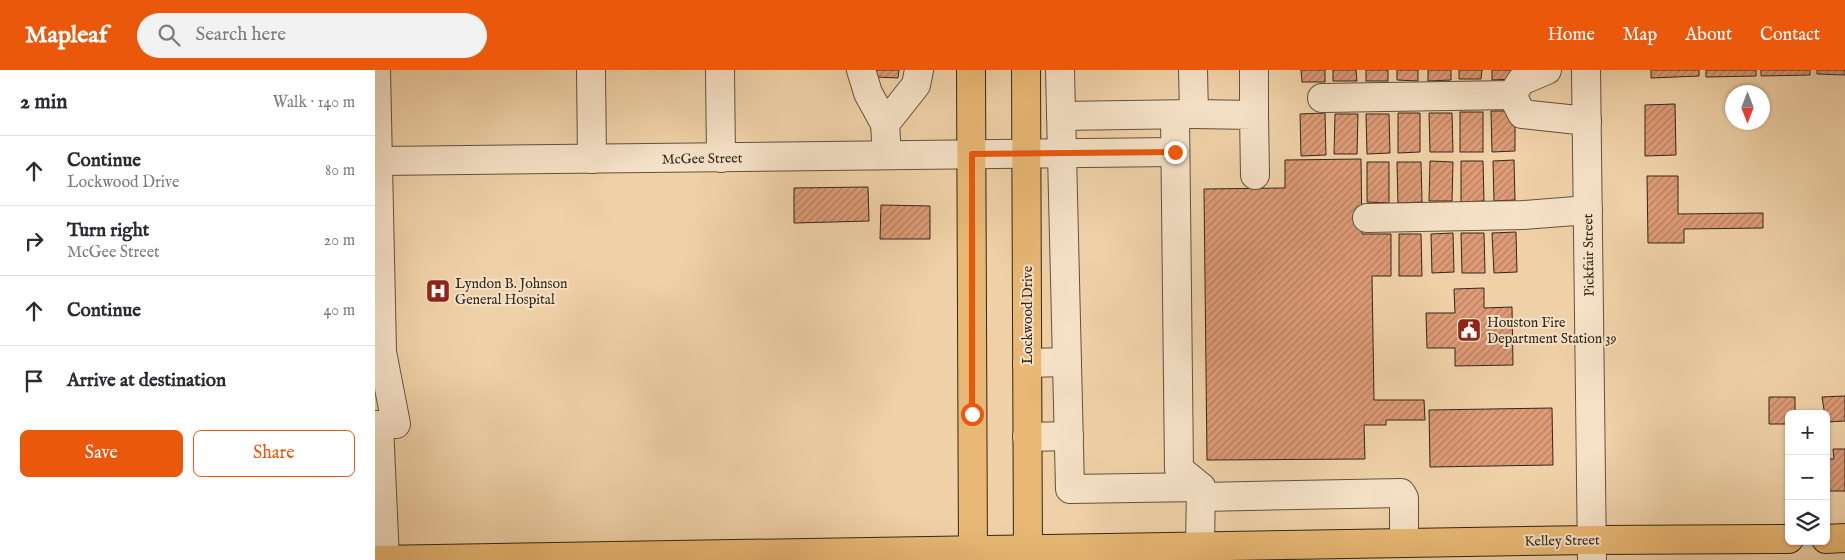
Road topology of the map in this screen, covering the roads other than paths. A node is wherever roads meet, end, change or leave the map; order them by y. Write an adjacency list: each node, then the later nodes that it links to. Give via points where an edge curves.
1 (591, 70): 26 (street)
2 (721, 70): 25 (street)
3 (861, 70): 19 (street, via 868,93)
4 (919, 70): 19 (street, via 916,85)
5 (971, 70): 23 (main road)
6 (1025, 70): 20 (main road, Lockwood Drive)
7 (1060, 70): 17 (street)
8 (1193, 70): 15 (street)
9 (1254, 70): 16 (street)
10 (1547, 70): 13 (street, via 1521,80)
11 (1586, 70): 18 (street, Pickfair Street)
12 (376, 83): 27 (street)
13 (1512, 95): 14 (street); 18 (street, via 1522,114)
14 (1323, 98)
15 (1185, 115): 16 (street); 17 (street); 22 (street)
16 (1254, 115): 28 (street)
17 (1061, 116): 21 (street)
18 (1587, 122): 29 (street, Pickfair Street)
19 (885, 124): 24 (street)
20 (1026, 152): 21 (street, McGee Street); 23 (street, McGee Street); 33 (main road, Lockwood Drive)
21 (1061, 152): 22 (street, McGee Street); 32 (street)
22 (1175, 152): 37 (street, via 1179,469)
23 (972, 154): 24 (street, McGee Street); 45 (main road)
24 (887, 155): 25 (street, McGee Street)
25 (721, 158): 26 (street, McGee Street)
26 (592, 159): 27 (street, McGee Street)
27 (379, 161): 31 (street)
28 (1255, 175)
29 (1588, 210): 30 (street, via 1523,215); 43 (street, Pickfair Street)
30 (1367, 218)
31 (378, 287): 34 (street, via 382,352 396,424)
32 (1067, 362): 33 (street); 35 (street)
33 (1027, 363): 36 (main road, Lockwood Drive)
34 (377, 425): 47 (street)
35 (1069, 436): 36 (street); 37 (street, via 1070,489)
36 (1027, 437): 44 (main road, Lockwood Drive)
37 (1201, 492): 41 (street, via 1401,493 1405,498); 42 (street)
38 (1845, 538): 40 (main road)
39 (1785, 539): 43 (main road, Kelley Street)
40 (1830, 539)
41 (1403, 543): 42 (main road, Kelley Street); 43 (main road, Kelley Street)
42 (1200, 547): 44 (main road, Kelley Street)
43 (1592, 550)
44 (1028, 555): 45 (main road, Kelley Street)
45 (973, 556): 47 (main road, Kelley Street)
46 (375, 560): 47 (main road, Kelley Street)
47 (385, 560)

